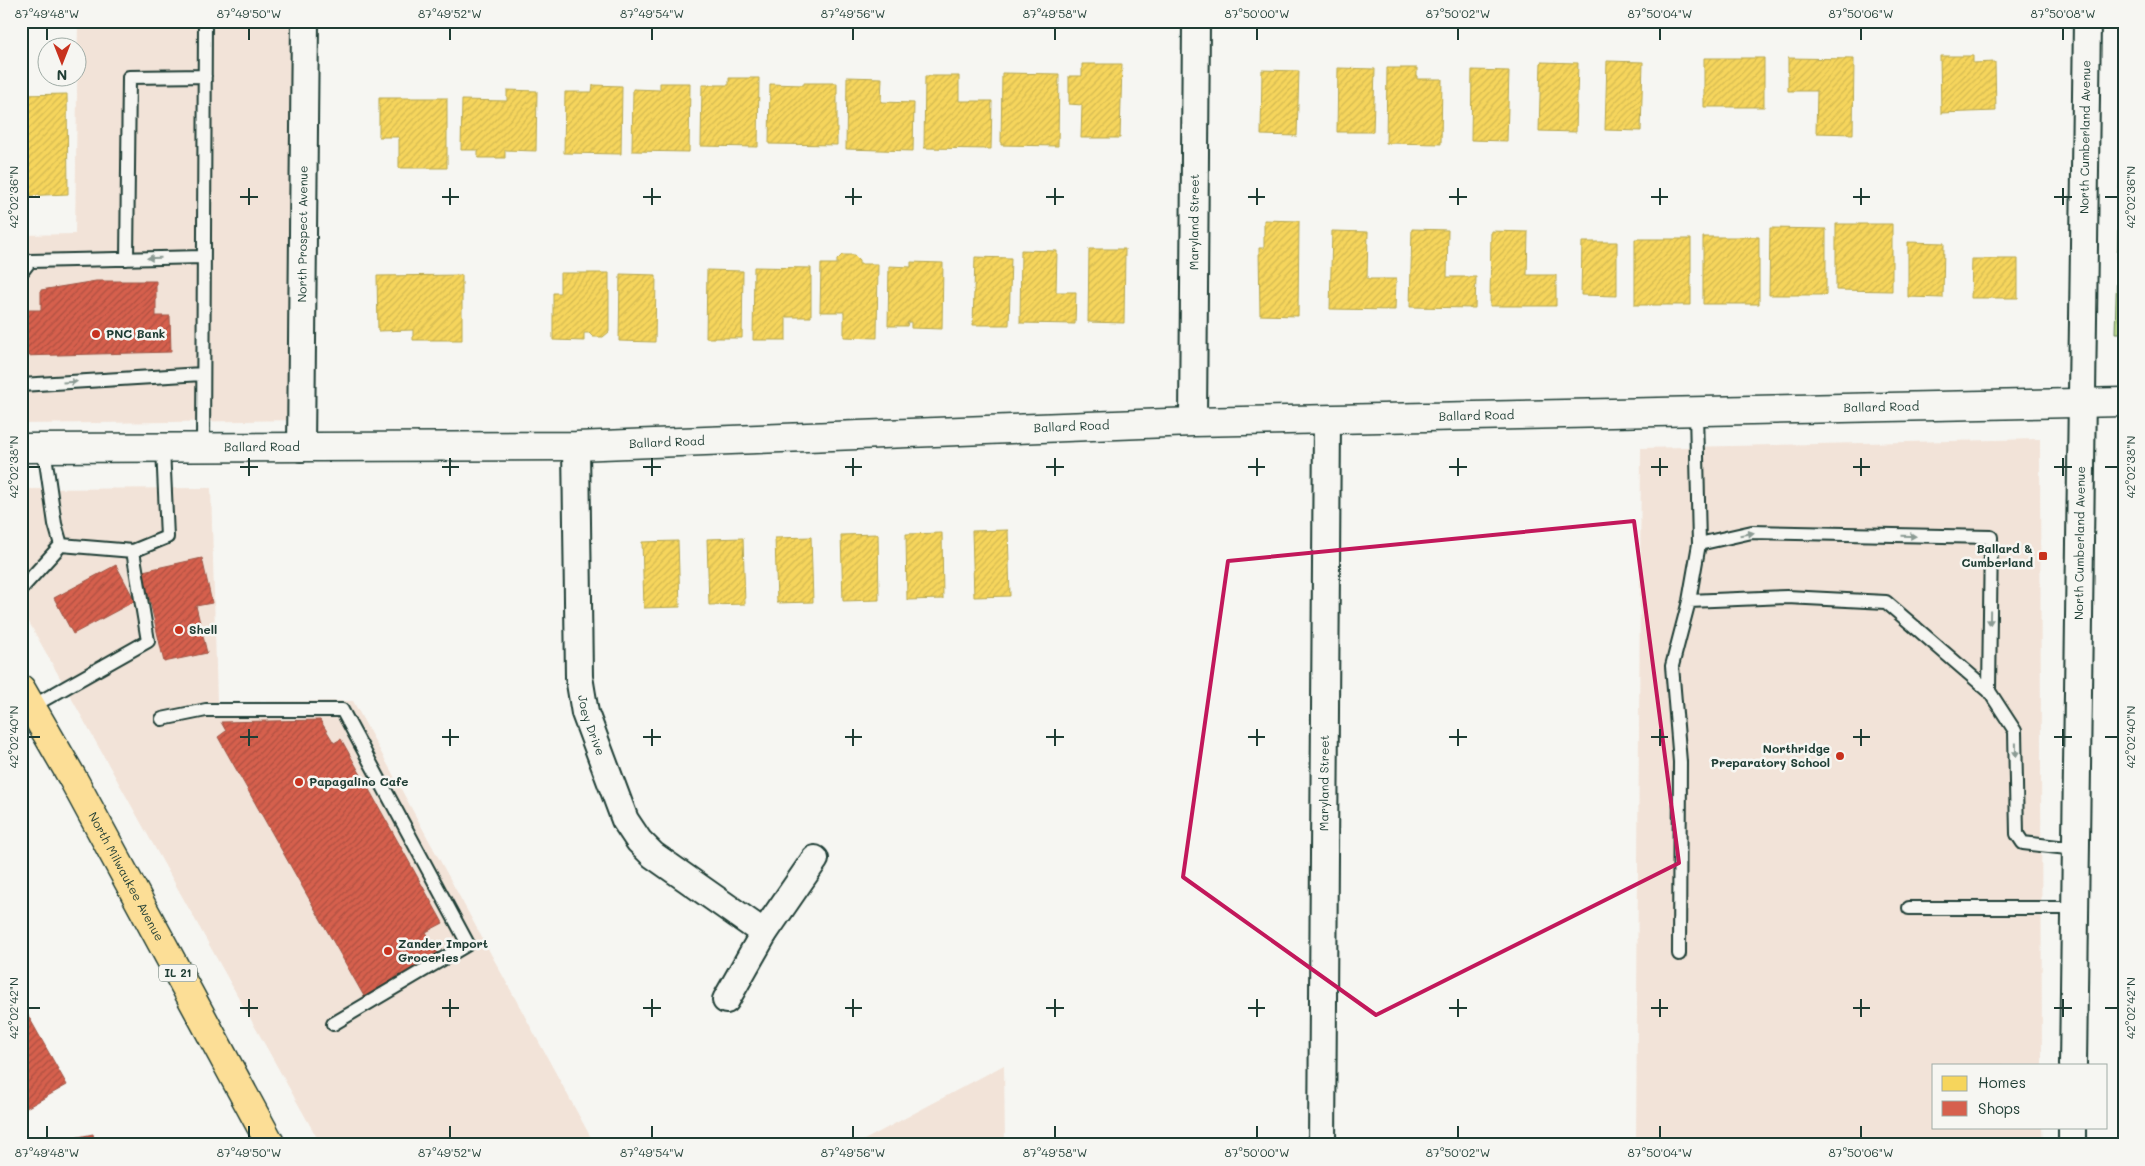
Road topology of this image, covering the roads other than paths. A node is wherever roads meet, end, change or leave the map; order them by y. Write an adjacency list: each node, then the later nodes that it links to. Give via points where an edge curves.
1 (205, 21): 5 (lane)
2 (306, 21): 20 (street, North Prospect Avenue)
3 (1196, 21): 15 (street, Maryland Street)
4 (2087, 21): 12 (street, North Cumberland Avenue)
5 (205, 76): 6 (lane); 7 (lane, via 129,77)
6 (203, 257): 7 (lane, one-way to 7); 9 (lane)
7 (127, 259): 8 (lane, via 30,261)
8 (21, 274)
9 (202, 374): 10 (lane, one-way to 9); 19 (lane)
10 (21, 385)
11 (2124, 402): 12 (street, Ballard Road)
12 (2081, 404): 13 (street, Ballard Road); 29 (street, North Cumberland Avenue)
13 (1696, 412): 14 (street, Ballard Road); 21 (lane)
14 (1327, 419): 15 (street, Ballard Road); 40 (street, Maryland Street)
15 (1193, 422): 16 (street, Ballard Road)
16 (576, 446): 20 (street, Ballard Road); 33 (street, Joey Drive, via 579,677 585,713 625,820 653,855)
17 (32, 448): 18 (street, Ballard Road); 22 (lane)
18 (163, 448): 19 (street, Ballard Road); 23 (lane, via 167,537)
19 (202, 448): 20 (street, Ballard Road)
20 (301, 448)
21 (1699, 544): 25 (lane); 26 (lane, one-way to 26, via 1752,532 1991,537)
22 (61, 546): 23 (lane); 24 (lane)
23 (132, 551): 27 (lane, via 148,641)
24 (21, 589)
25 (1689, 602): 26 (lane, via 1787,597 1886,602); 34 (lane, via 1672,666 1680,762)
26 (1989, 691): 29 (lane, one-way to 29, via 2015,731 2019,838 2023,843)
27 (26, 698): 39 (main road, North Milwaukee Avenue / IL 21)
28 (162, 719): 36 (lane, via 206,710 342,710 468,944)
29 (2076, 849): 32 (street, North Cumberland Avenue)
30 (815, 859): 33 (street)
31 (1909, 908): 32 (lane)
32 (2075, 908): 37 (street, North Cumberland Avenue)
33 (764, 933): 35 (street)
34 (1679, 954)
35 (726, 1000)
36 (333, 1024)
37 (2073, 1064)
38 (2072, 1128): 41 (street)
39 (272, 1145)
40 (1322, 1145)
41 (2072, 1145)

